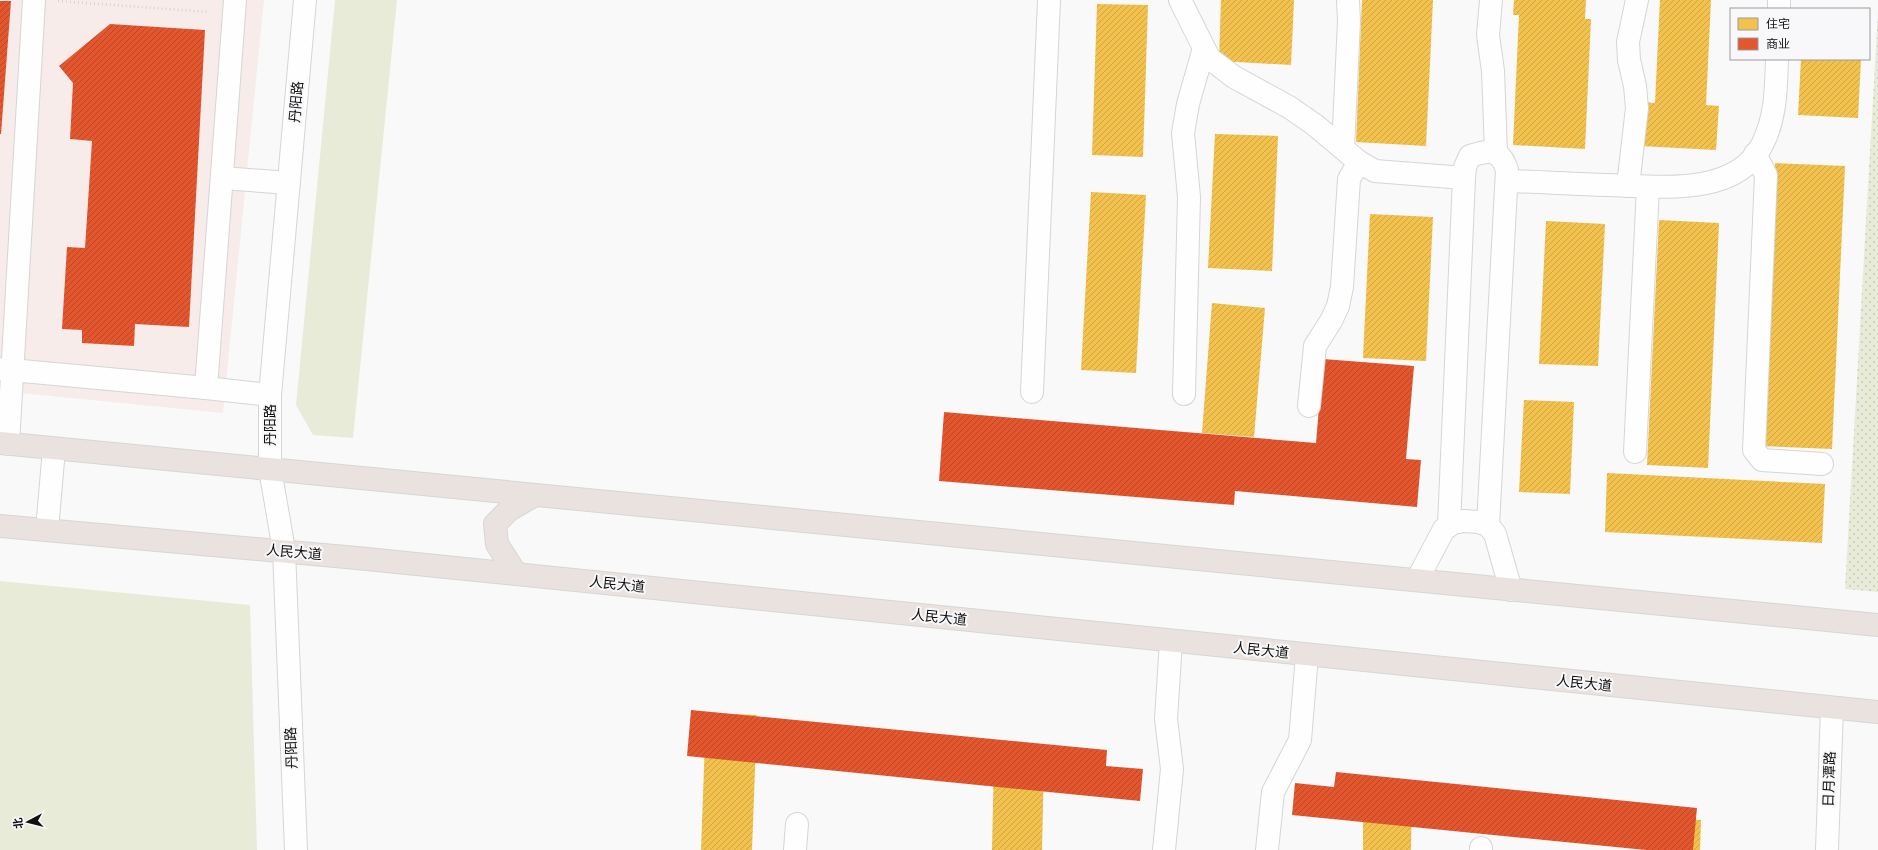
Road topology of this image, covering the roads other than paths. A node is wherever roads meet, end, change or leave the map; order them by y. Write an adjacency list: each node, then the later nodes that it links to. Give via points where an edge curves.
1 (34, 0): 19 (street)
2 (305, 0): 17 (street, 丹阳路)
3 (1049, 0): 21 (street)
4 (1348, 0): 13 (street)
5 (1491, 0): 11 (street, via 1488,34 1493,71)
6 (1637, 0): 18 (street, via 1628,42 1637,108)
7 (1183, 2): 9 (street)
8 (235, 7): 14 (street)
9 (1204, 48): 13 (street, via 1209,58 1234,77 1289,107); 22 (street, via 1188,104 1183,133 1189,197)
10 (1777, 60): 12 (street, via 1775,102 1771,122 1762,146)
11 (1496, 152): 15 (street, via 1470,156); 16 (street, via 1504,159)
12 (1756, 154): 18 (street, via 1732,175 1701,185 1674,188); 28 (street, via 1766,174 1754,450 1762,460)
13 (1350, 155): 15 (street, via 1375,171); 24 (street, via 1342,287 1332,321 1315,346)
14 (222, 178): 17 (street); 20 (street)
15 (1464, 178): 33 (street)
16 (1507, 181): 18 (street); 31 (street)
17 (289, 183): 23 (street, 丹阳路)
18 (1638, 186): 27 (street)
19 (6, 370): 20 (street); 25 (street)
20 (206, 388): 23 (street)
21 (1032, 392)
22 (1184, 394)
23 (270, 395): 29 (street, 丹阳路)
24 (1309, 406)
25 (4, 444): 26 (main road)
26 (54, 448): 29 (main road); 34 (street)
27 (1635, 452)
28 (1822, 464)
29 (270, 469): 30 (main road); 35 (street, 丹阳路)
30 (535, 495): 36 (main road, via 509,510 495,524 497,544); 37 (main road)
31 (1488, 525): 33 (street, via 1464,521); 38 (street, via 1495,534)
32 (0, 526): 34 (main road, 人民大道)
33 (1449, 526): 37 (street, via 1444,529)
34 (47, 530): 35 (main road, 人民大道)
35 (284, 550): 36 (main road, 人民大道); 45 (street, 丹阳路)
36 (516, 574): 40 (main road, 人民大道)
37 (1417, 580): 38 (main road)
38 (1511, 590): 39 (main road)
39 (1878, 625)
40 (1172, 641): 41 (main road, 人民大道); 47 (street, via 1166,719 1172,769)
41 (1307, 655): 42 (main road, 人民大道); 48 (street, via 1300,740 1273,792)
42 (1832, 708): 43 (main road, 人民大道); 49 (street, 日月潭路)
43 (1878, 712)
44 (796, 824): 46 (street)
45 (296, 850)
46 (795, 850)
47 (1164, 850)
48 (1267, 850)
49 (1827, 850)

